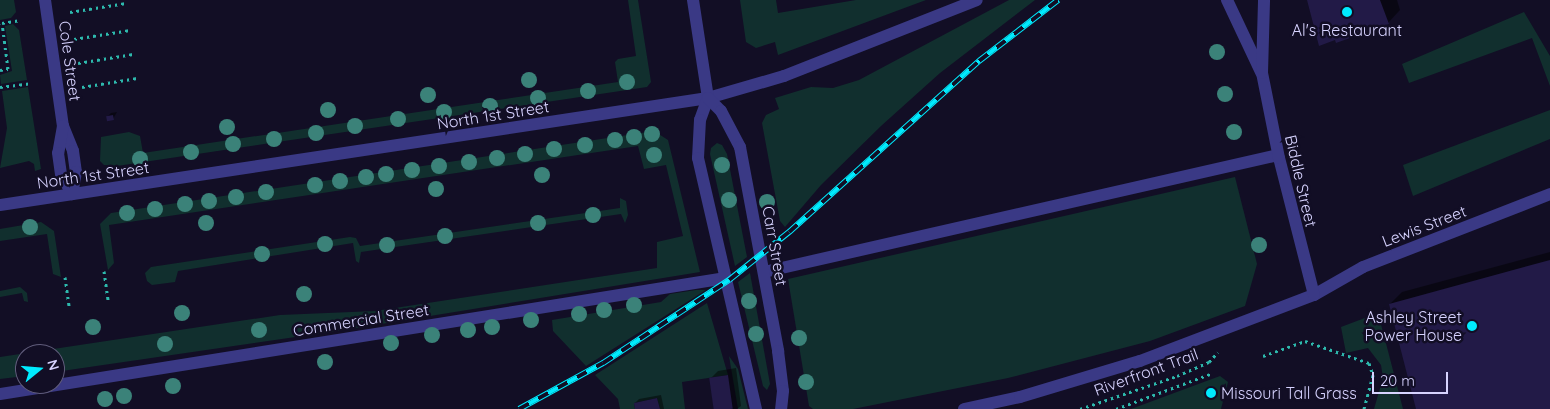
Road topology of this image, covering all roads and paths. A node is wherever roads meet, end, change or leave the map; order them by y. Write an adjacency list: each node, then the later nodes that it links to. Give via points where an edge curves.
1 (45, 0): 21 (street, Cole Street, via 63,126 59,162 65,185)
2 (692, 0): 19 (street, Carr Street)
3 (977, 0): 19 (street, North 1st Street, via 784,76)
4 (1228, 0): 14 (street, Biddle Street)
5 (1264, 0): 14 (street, Biddle Street)
6 (126, 3): 7 (path)
7 (70, 12)
8 (22, 20): 13 (path, via 2,23 8,69)
9 (130, 30): 10 (path)
10 (74, 39)
11 (133, 54): 12 (path)
12 (78, 64)
13 (0, 70)
14 (1262, 73): 20 (street, Biddle Street)
15 (137, 78): 18 (path)
16 (32, 83): 17 (path)
17 (0, 87)
18 (82, 88)
19 (708, 98): 21 (street, North 1st Street); 25 (street, Carr Street, via 728,123 740,147); 27 (street, Carr Street, via 700,120 698,158)
20 (1278, 155): 25 (street); 28 (street, Biddle Street)
21 (72, 194): 23 (street, North 1st Street)
22 (1550, 194): 28 (street, Lewis Street, via 1364,267)
23 (0, 205)
24 (104, 271): 29 (path)
25 (764, 272): 36 (street, Carr Street, via 782,380)
26 (65, 277): 30 (path)
27 (726, 278): 34 (street, Commercial Street); 35 (street, Carr Street)
28 (1314, 295): 31 (street, Lewis Street)
29 (108, 301)
30 (69, 306)
31 (1230, 327): 37 (street, Lewis Street, via 1092,376); 38 (path, Riverfront Trail, via 1220,349 1209,362)
32 (1263, 356): 40 (path, via 1305,341 1369,363 1373,375)
33 (1213, 373): 39 (path, Riverfront Trail)
34 (0, 394)
35 (756, 409)
36 (782, 409)
37 (964, 409)
38 (1080, 409)
39 (1116, 409)
40 (1364, 409)

